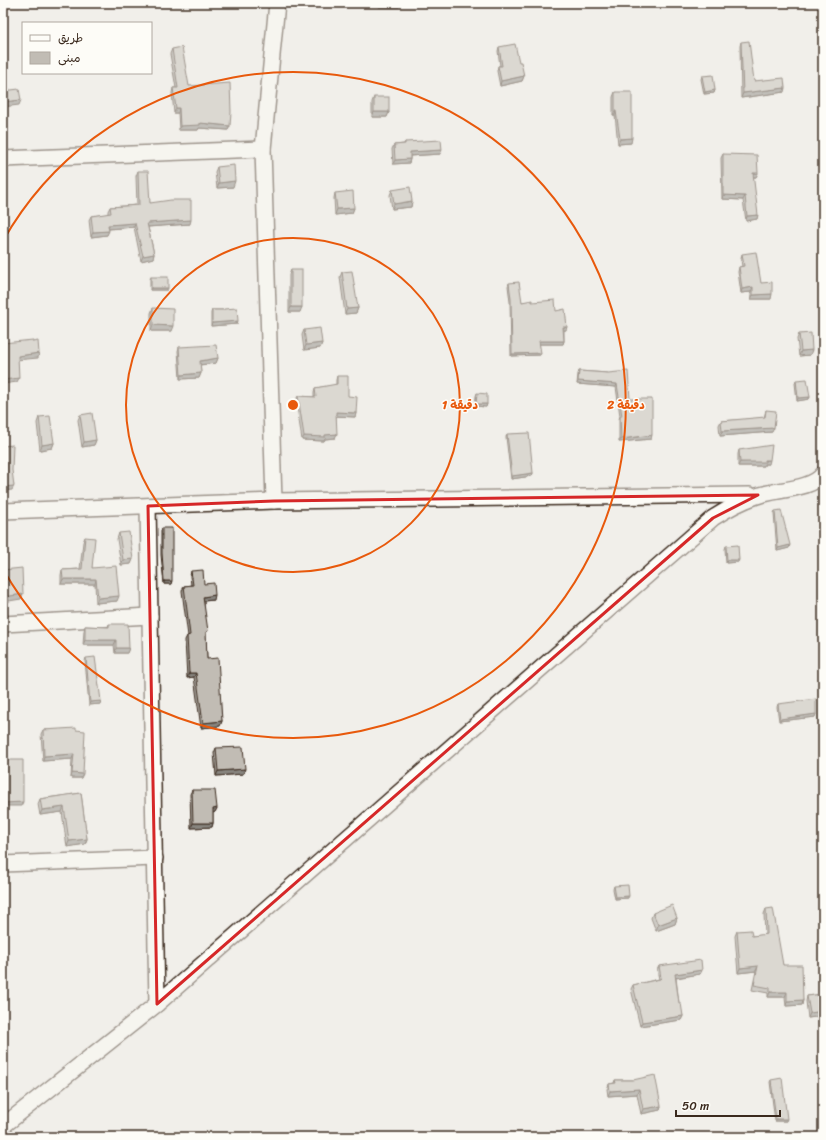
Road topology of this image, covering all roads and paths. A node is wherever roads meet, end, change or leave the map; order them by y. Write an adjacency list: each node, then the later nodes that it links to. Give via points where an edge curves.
1 (277, 3): 2 (street)
2 (263, 149): 3 (street); 6 (street)
3 (3, 159)
4 (823, 474): 5 (street, via 810,485)
5 (758, 495): 6 (street); 13 (street, via 713,518)
6 (274, 501): 7 (street)
7 (148, 506): 8 (street); 9 (street)
8 (3, 511)
9 (150, 616): 10 (street); 11 (street)
10 (3, 624)
11 (155, 858): 12 (street); 13 (street)
12 (3, 864)
13 (157, 1004): 14 (street)
14 (3, 1126)

